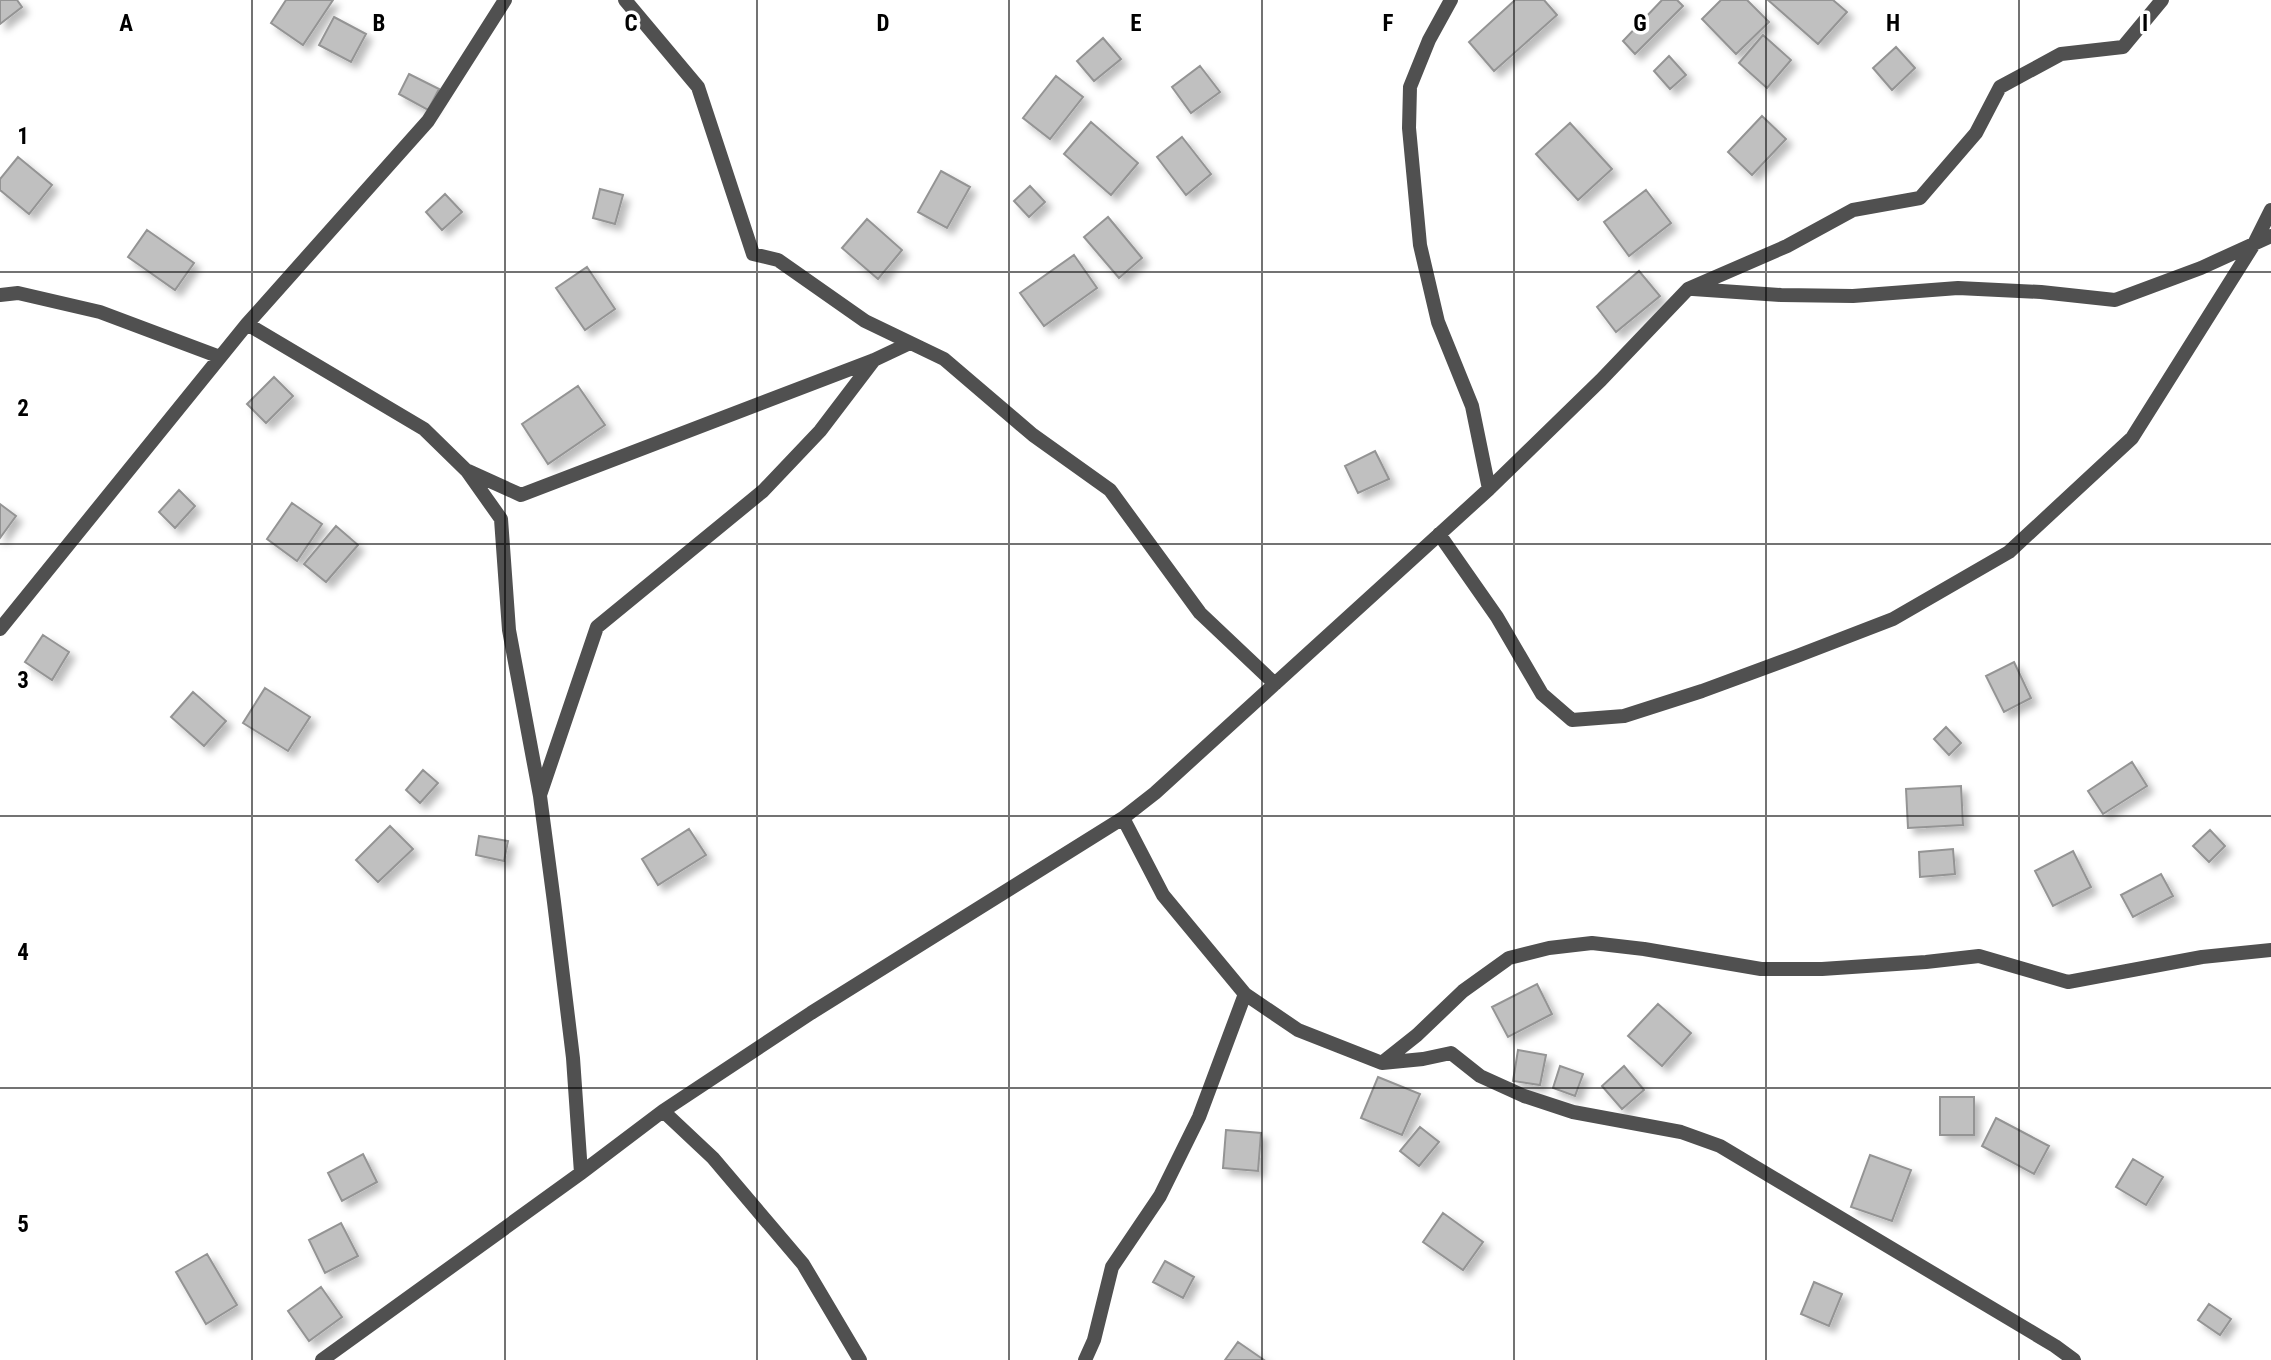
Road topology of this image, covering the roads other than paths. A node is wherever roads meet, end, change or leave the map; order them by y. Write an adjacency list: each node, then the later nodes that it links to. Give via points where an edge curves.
1 (505, 0): 10 (street, via 428,121)
2 (625, 0): 11 (street, via 698,86 753,254 778,260 864,321)
3 (1451, 0): 15 (street, via 1410,87 1409,128 1420,244 1438,322 1472,406)
4 (2162, 0): 8 (street, via 2123,47 2061,54 2000,87 1976,133 1920,198 1853,210 1787,246)
5 (2271, 210): 7 (street)
6 (2271, 236): 7 (street)
7 (2254, 244): 8 (street, via 2115,300 1958,288 1853,296); 16 (street, via 2132,438 2009,552 1893,619 1702,691 1624,716 1573,720 1542,694 1497,617)
8 (1688, 289): 15 (street)
9 (0, 295): 12 (street, via 18,293 100,312)
10 (247, 324): 12 (street); 14 (street, via 424,429)
11 (910, 343): 13 (street); 18 (street, via 944,359 1033,435 1110,491 1200,613)
12 (220, 357): 17 (street)
13 (874, 360): 14 (street, via 521,495); 19 (street, via 820,431 764,491 597,627)
14 (467, 471): 19 (street, via 501,519 509,630)
15 (1489, 489): 16 (street)
16 (1439, 534): 18 (street)
17 (0, 629)
18 (1275, 684): 20 (street)
19 (540, 796): 25 (street, via 573,1058)
20 (1123, 818): 22 (street, via 1163,895); 24 (street)
21 (2271, 950): 23 (street, via 2202,957 2068,982 1979,956 1822,970 1761,969 1592,943 1549,948 1508,958)
22 (1245, 994): 23 (street, via 1298,1030); 28 (street, via 1199,1117 1160,1196 1112,1267)
23 (1382, 1063): 29 (street, via 1451,1053 1480,1076 1524,1097 1573,1112 1681,1132 1720,1146)
24 (663, 1111): 25 (street); 27 (street, via 713,1158 803,1264)
25 (581, 1173): 26 (street)
26 (323, 1360)
27 (860, 1360)
28 (1086, 1360)
29 (2074, 1360)

